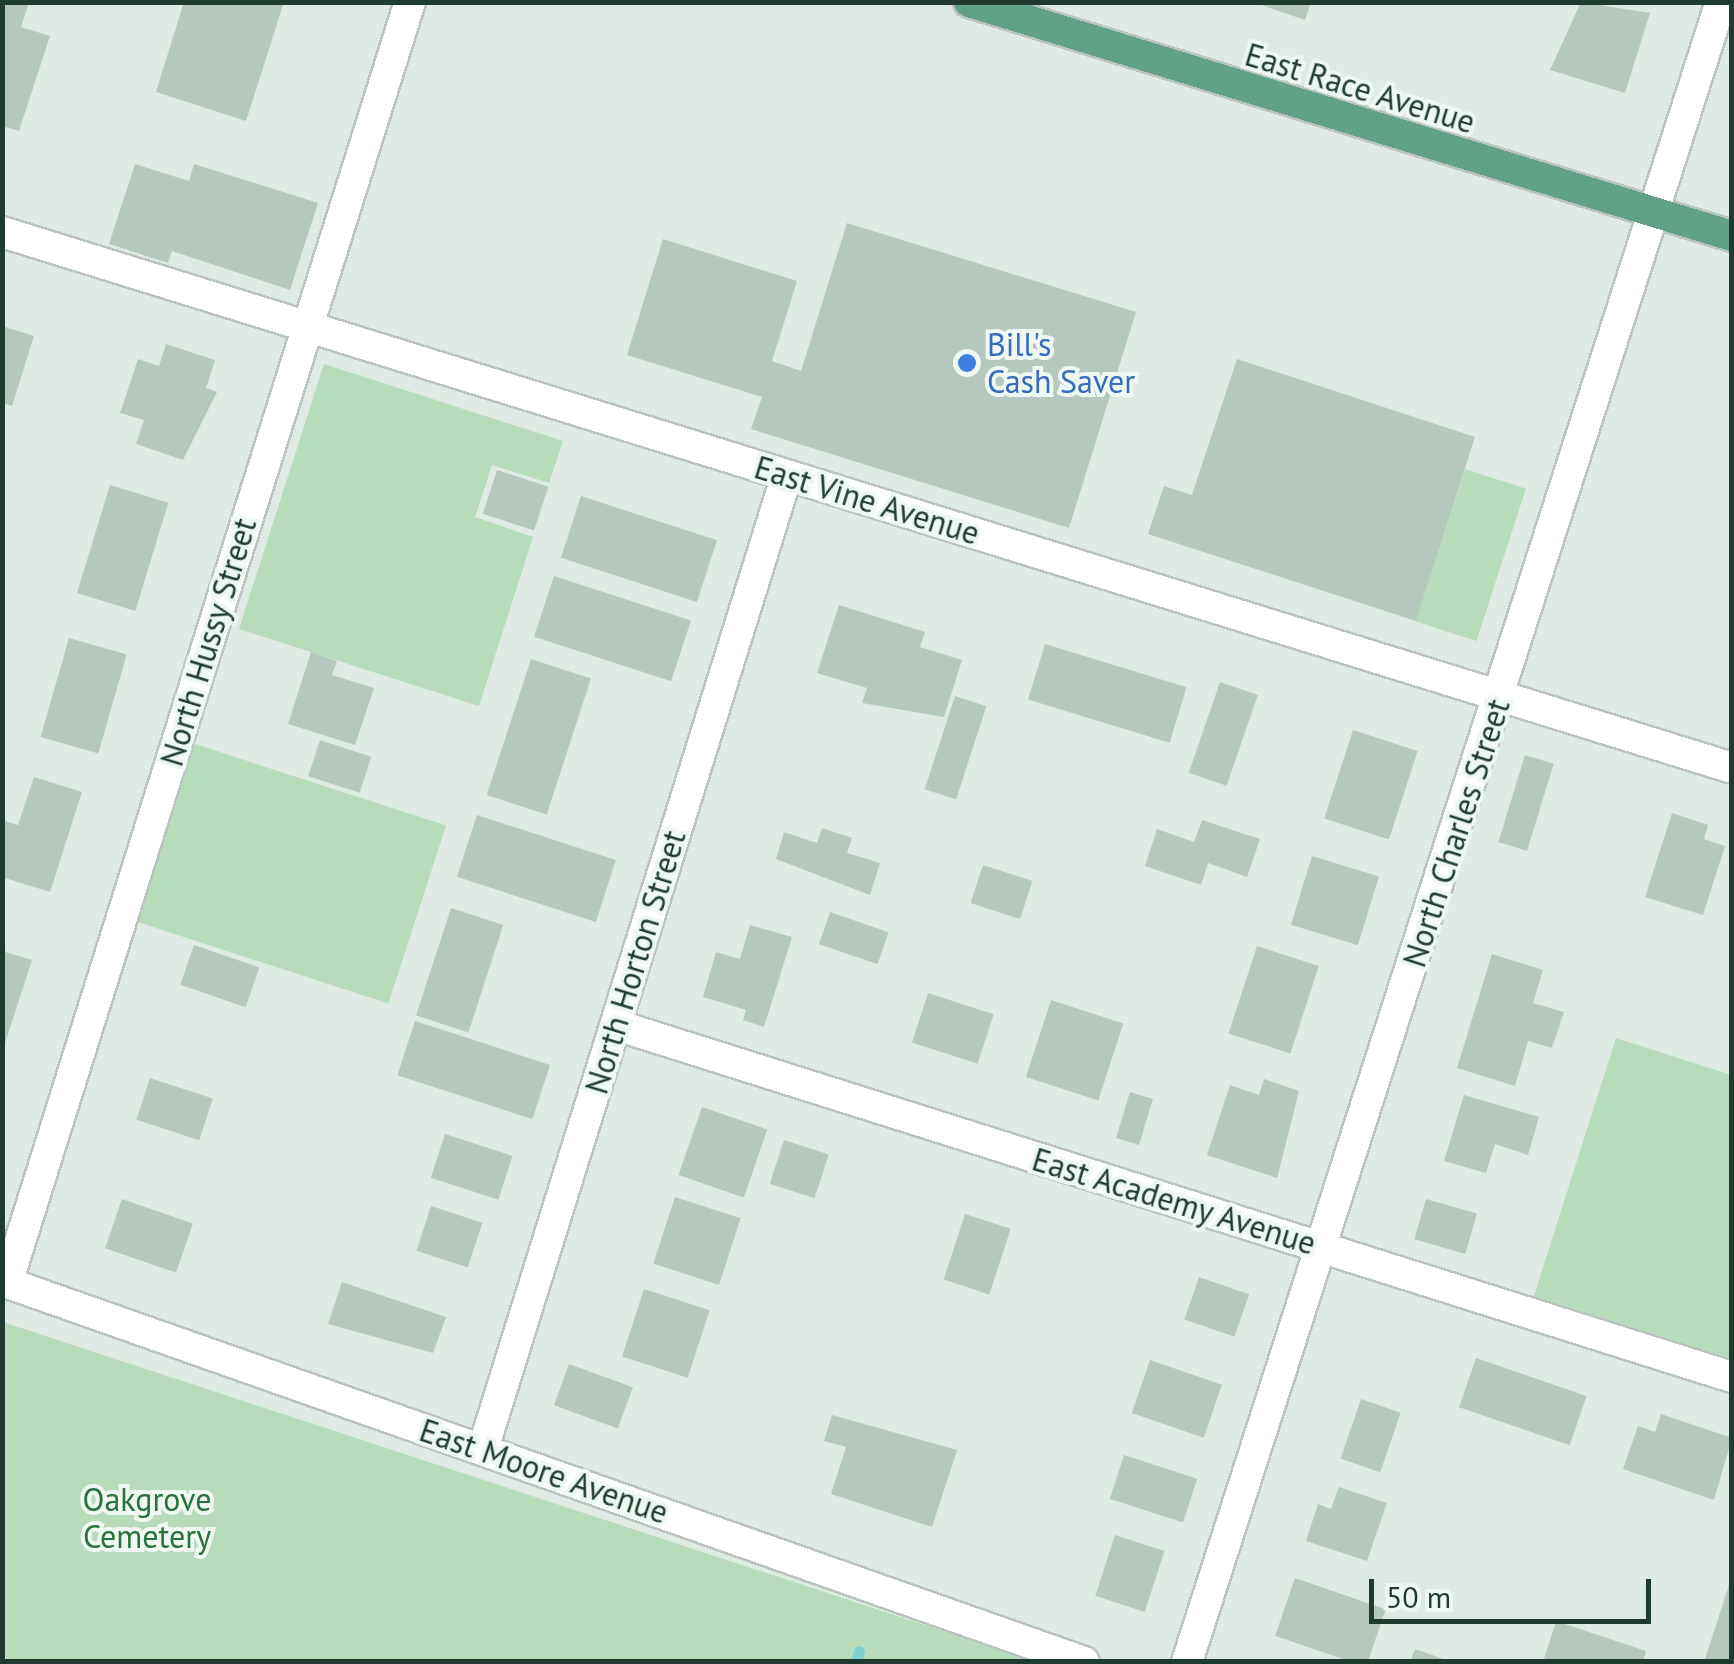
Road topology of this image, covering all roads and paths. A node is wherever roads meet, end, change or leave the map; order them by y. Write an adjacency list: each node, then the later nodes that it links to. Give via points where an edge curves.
1 (410, 2): 7 (street, North Hussy Street)
2 (969, 2): 4 (main road, East Race Avenue)
3 (1720, 2): 4 (street, North Charles Street)
4 (1652, 215): 6 (main road, East Race Avenue); 9 (street, North Charles Street)
5 (2, 232): 7 (street, East Vine Avenue)
6 (1732, 236)
7 (310, 327): 8 (street, East Vine Avenue); 13 (street, North Hussy Street)
8 (787, 475): 9 (street, East Vine Avenue); 11 (street, North Horton Street)
9 (1501, 696): 10 (street, East Vine Avenue); 12 (street, North Charles Street)
10 (1732, 768)
11 (616, 1025): 12 (street, East Academy Avenue); 15 (street, North Horton Street)
12 (1322, 1248): 14 (street, East Academy Avenue); 17 (street, North Charles Street)
13 (5, 1282): 15 (street, East Moore Avenue)
14 (1732, 1377)
15 (483, 1450): 16 (street, East Moore Avenue)
16 (1084, 1662)
17 (1187, 1662)

